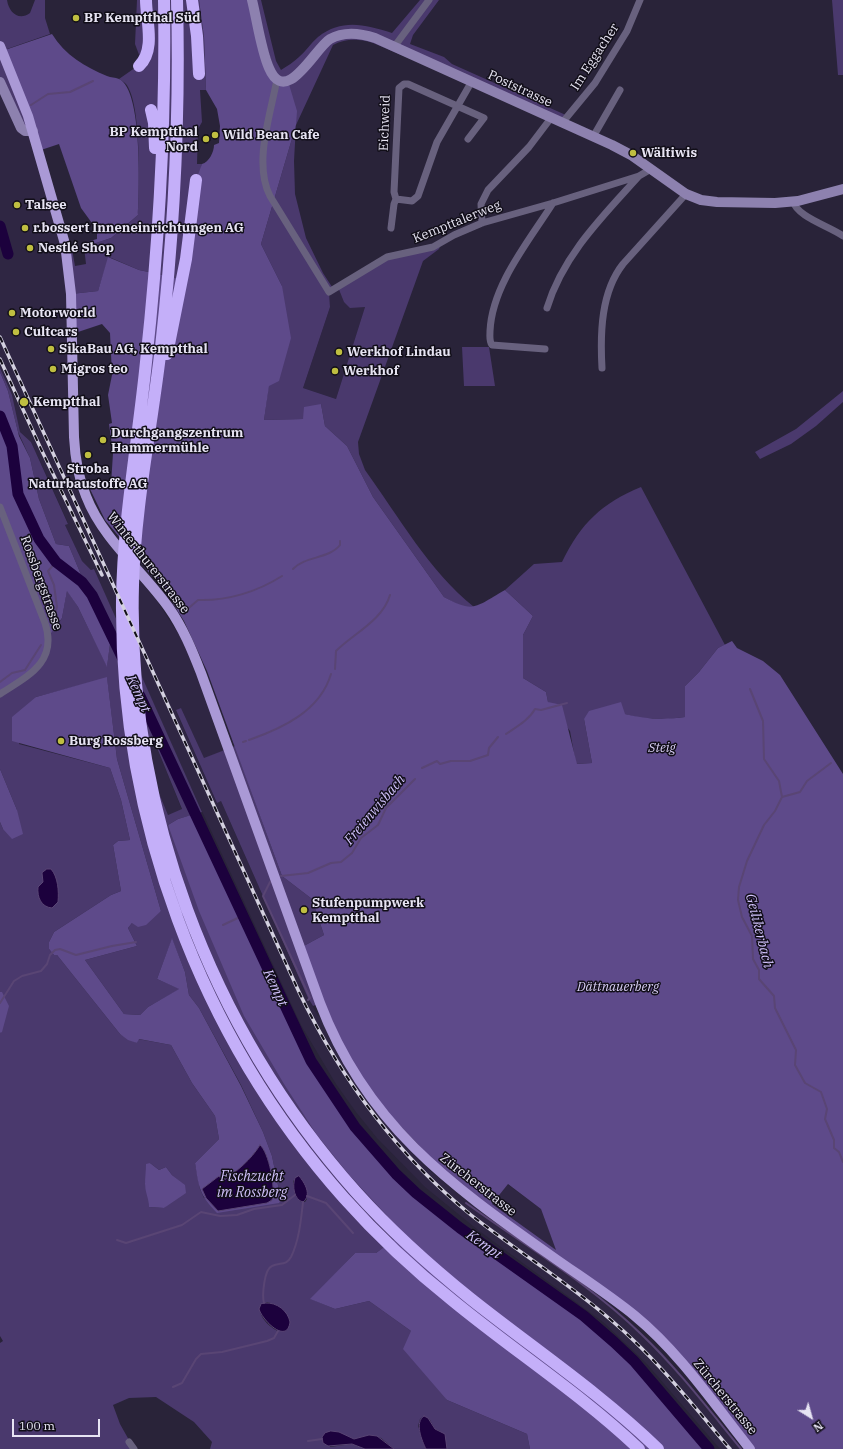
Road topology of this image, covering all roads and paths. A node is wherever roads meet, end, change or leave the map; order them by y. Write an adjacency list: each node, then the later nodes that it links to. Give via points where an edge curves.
1 (146, 0): 10 (highway, via 149,47 145,59)
2 (164, 0): 26 (highway)
3 (177, 0): 38 (highway, via 177,89 172,211)
4 (192, 0): 11 (highway)
5 (252, 0): 12 (street, via 267,65)
6 (429, 0): 9 (street)
7 (640, 0): 19 (street, Im Eggacher, via 627,31 595,84)
8 (0, 46): 20 (main road, Winterthurerstrasse)
9 (394, 47): 12 (street, Poststrasse, via 362,34 340,35 322,45 294,79); 13 (street, Poststrasse)
10 (139, 66)
11 (199, 74)
12 (277, 79): 32 (street, Kempttalerweg, via 265,138 266,185 270,196 329,292 387,257 433,247)
13 (472, 81): 16 (street); 18 (street, Poststrasse)
14 (0, 82): 20 (street, via 21,128)
15 (620, 90): 21 (street)
16 (458, 106): 22 (street, Eichweid, via 484,118); 29 (street, via 437,142 418,196 412,201); 29 (street, Eichweid, via 408,84 399,88 394,192)
17 (151, 110): 26 (highway)
18 (551, 118): 19 (street, Poststrasse); 32 (street, via 529,147 488,190 481,204)
19 (562, 123): 21 (street, Poststrasse)
20 (33, 131): 43 (main road, Winterthurerstrasse, via 62,229 68,263 74,437 82,486 103,528 163,600 188,642)
21 (593, 137): 23 (street, Poststrasse)
22 (468, 139)
23 (651, 169): 24 (street); 28 (street, Poststrasse)
24 (639, 176): 31 (street, Kempttalerweg); 35 (street, via 569,260 556,281)
25 (196, 180): 38 (highway, via 182,279 168,352)
26 (161, 184): 39 (highway)
27 (843, 189): 30 (street, Poststrasse)
28 (686, 194): 30 (street, Poststrasse, via 700,200 717,202); 37 (street, via 616,275 601,325)
29 (396, 199): 33 (street, Eichweid)
30 (793, 201): 34 (street, via 794,207 802,214)
31 (553, 203): 32 (street, Kempttalerweg); 36 (street, via 505,279 490,323 490,344)
32 (482, 222)
33 (391, 228)
34 (843, 236)
35 (547, 308)
36 (545, 349)
37 (602, 368)
38 (156, 388): 39 (highway)
39 (134, 500): 42 (highway, via 135,662 144,749)
40 (0, 507): 41 (street, Rossbergstrasse, via 45,623 49,641 36,670)
41 (0, 694)
42 (157, 835): 46 (highway, via 181,928 213,1001 260,1085 311,1157 361,1216 417,1271 464,1310 579,1396); 47 (highway, via 192,924 228,1003 275,1085 326,1155 378,1215 426,1261 476,1303 599,1396)
43 (275, 878): 48 (main road, Zürcherstrasse, via 329,1027 355,1075 383,1114 414,1149 449,1182 647,1326 679,1360)
44 (129, 1442): 45 (street)
45 (134, 1449)
46 (639, 1449)
47 (658, 1449)
48 (750, 1449)

